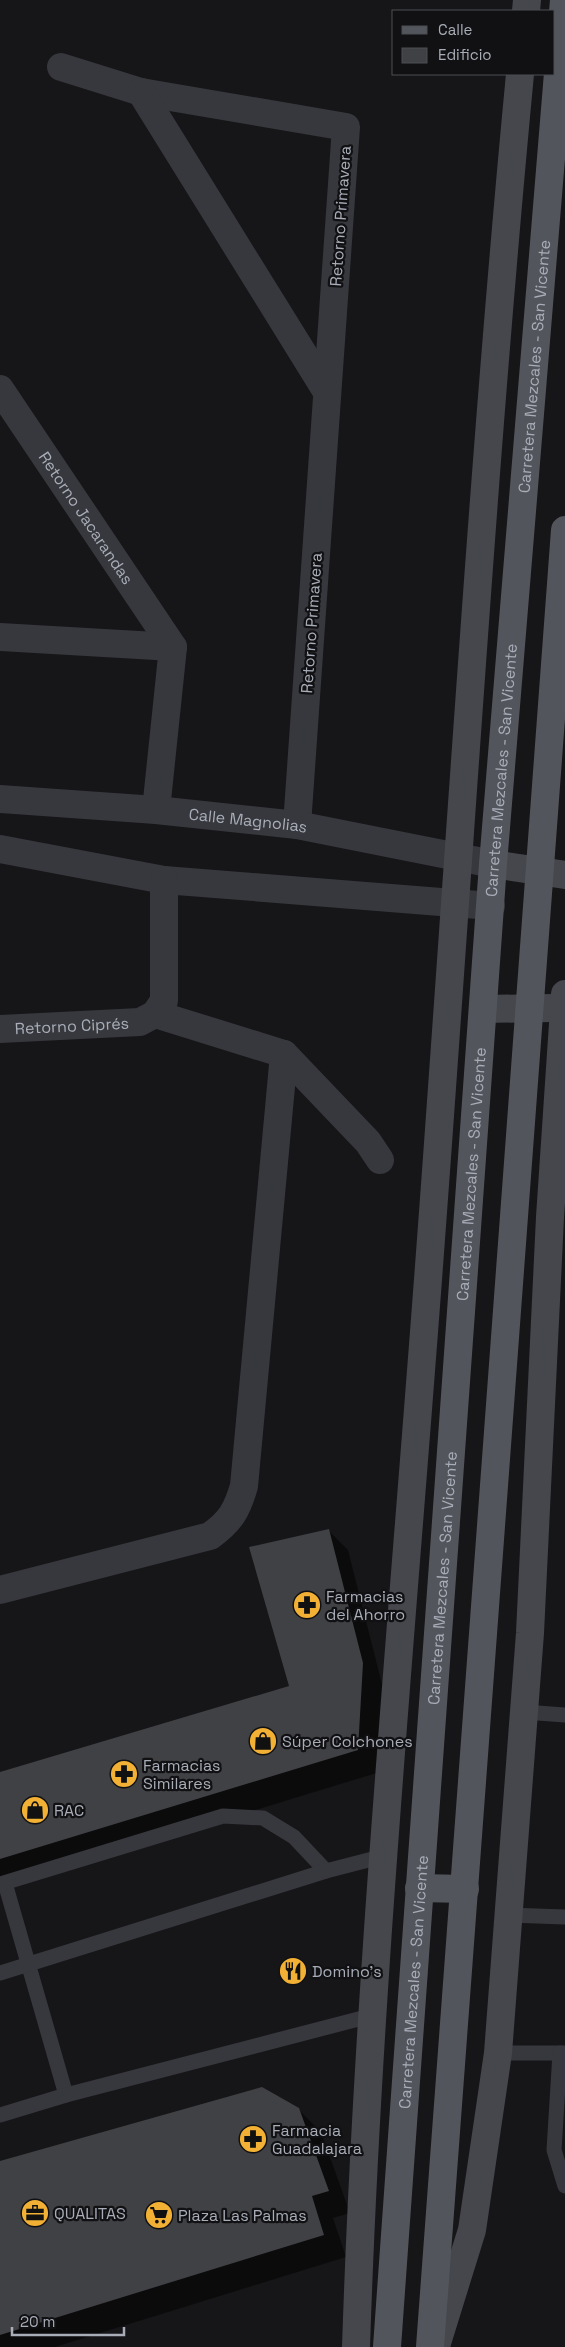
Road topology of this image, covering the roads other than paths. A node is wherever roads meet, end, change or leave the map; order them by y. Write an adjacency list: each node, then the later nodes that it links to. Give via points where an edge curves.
1 (564, 0): 15 (main road, Carretera Mezcales - San Vicente)
2 (61, 67): 4 (street, Retorno Primavera)
3 (520, 75): 14 (main road, Carretera Mezcales - San Vicente)
4 (141, 92): 6 (street); 6 (street, Retorno Primavera, via 346,127)
5 (0, 389): 9 (street, Retorno Jacarandas)
6 (327, 392): 12 (street, Retorno Primavera)
7 (565, 530): 16 (main road)
8 (0, 636): 9 (street)
9 (173, 646): 11 (street)
10 (0, 800): 11 (street, Calle Magnolias)
11 (156, 810): 12 (street, Calle Magnolias)
12 (297, 825): 14 (street, Calle Magnolias)
13 (0, 850): 17 (street)
14 (460, 856): 15 (street, Calle Magnolias); 18 (main road, Carretera Mezcales - San Vicente)
15 (493, 864): 16 (main road); 19 (main road, Carretera Mezcales - San Vicente)
16 (552, 874): 21 (main road)
17 (164, 880): 18 (street); 23 (street, via 164,1001)
18 (457, 902): 19 (street); 31 (main road, Carretera Mezcales - San Vicente)
19 (491, 906): 22 (main road, Carretera Mezcales - San Vicente)
20 (565, 1003): 21 (main road); 26 (main road)
21 (530, 1008): 22 (main road); 35 (main road)
22 (483, 1009): 34 (main road, Carretera Mezcales - San Vicente)
23 (155, 1014): 24 (street, Retorno Ciprés, via 140,1022); 25 (street)
24 (0, 1029)
25 (284, 1054): 27 (street, via 368,1142); 28 (street, via 244,1486 238,1506 227,1524 210,1536)
26 (560, 1129): 29 (main road)
27 (380, 1160)
28 (0, 1590)
29 (524, 1712): 30 (lane); 36 (main road)
30 (565, 1715)
31 (384, 1856): 32 (lane); 40 (main road, Carretera Mezcales - San Vicente)
32 (326, 1871): 33 (lane, via 294,1837 263,1818 223,1816); 38 (lane)
33 (2, 1884): 38 (lane)
34 (419, 1888): 35 (main road); 47 (main road, Carretera Mezcales - San Vicente)
35 (465, 1889): 48 (main road)
36 (508, 1915): 37 (lane); 41 (main road)
37 (565, 1916)
38 (29, 1964): 39 (lane); 43 (lane)
39 (0, 1973)
40 (374, 2015): 43 (lane); 46 (main road, Carretera Mezcales - San Vicente)
41 (498, 2053): 42 (lane); 49 (main road, via 472,2230)
42 (563, 2053): 45 (lane, via 554,2150)
43 (66, 2095): 44 (lane)
44 (0, 2115)
45 (565, 2186)
46 (356, 2347)
47 (387, 2347)
48 (430, 2347)
49 (435, 2347)

